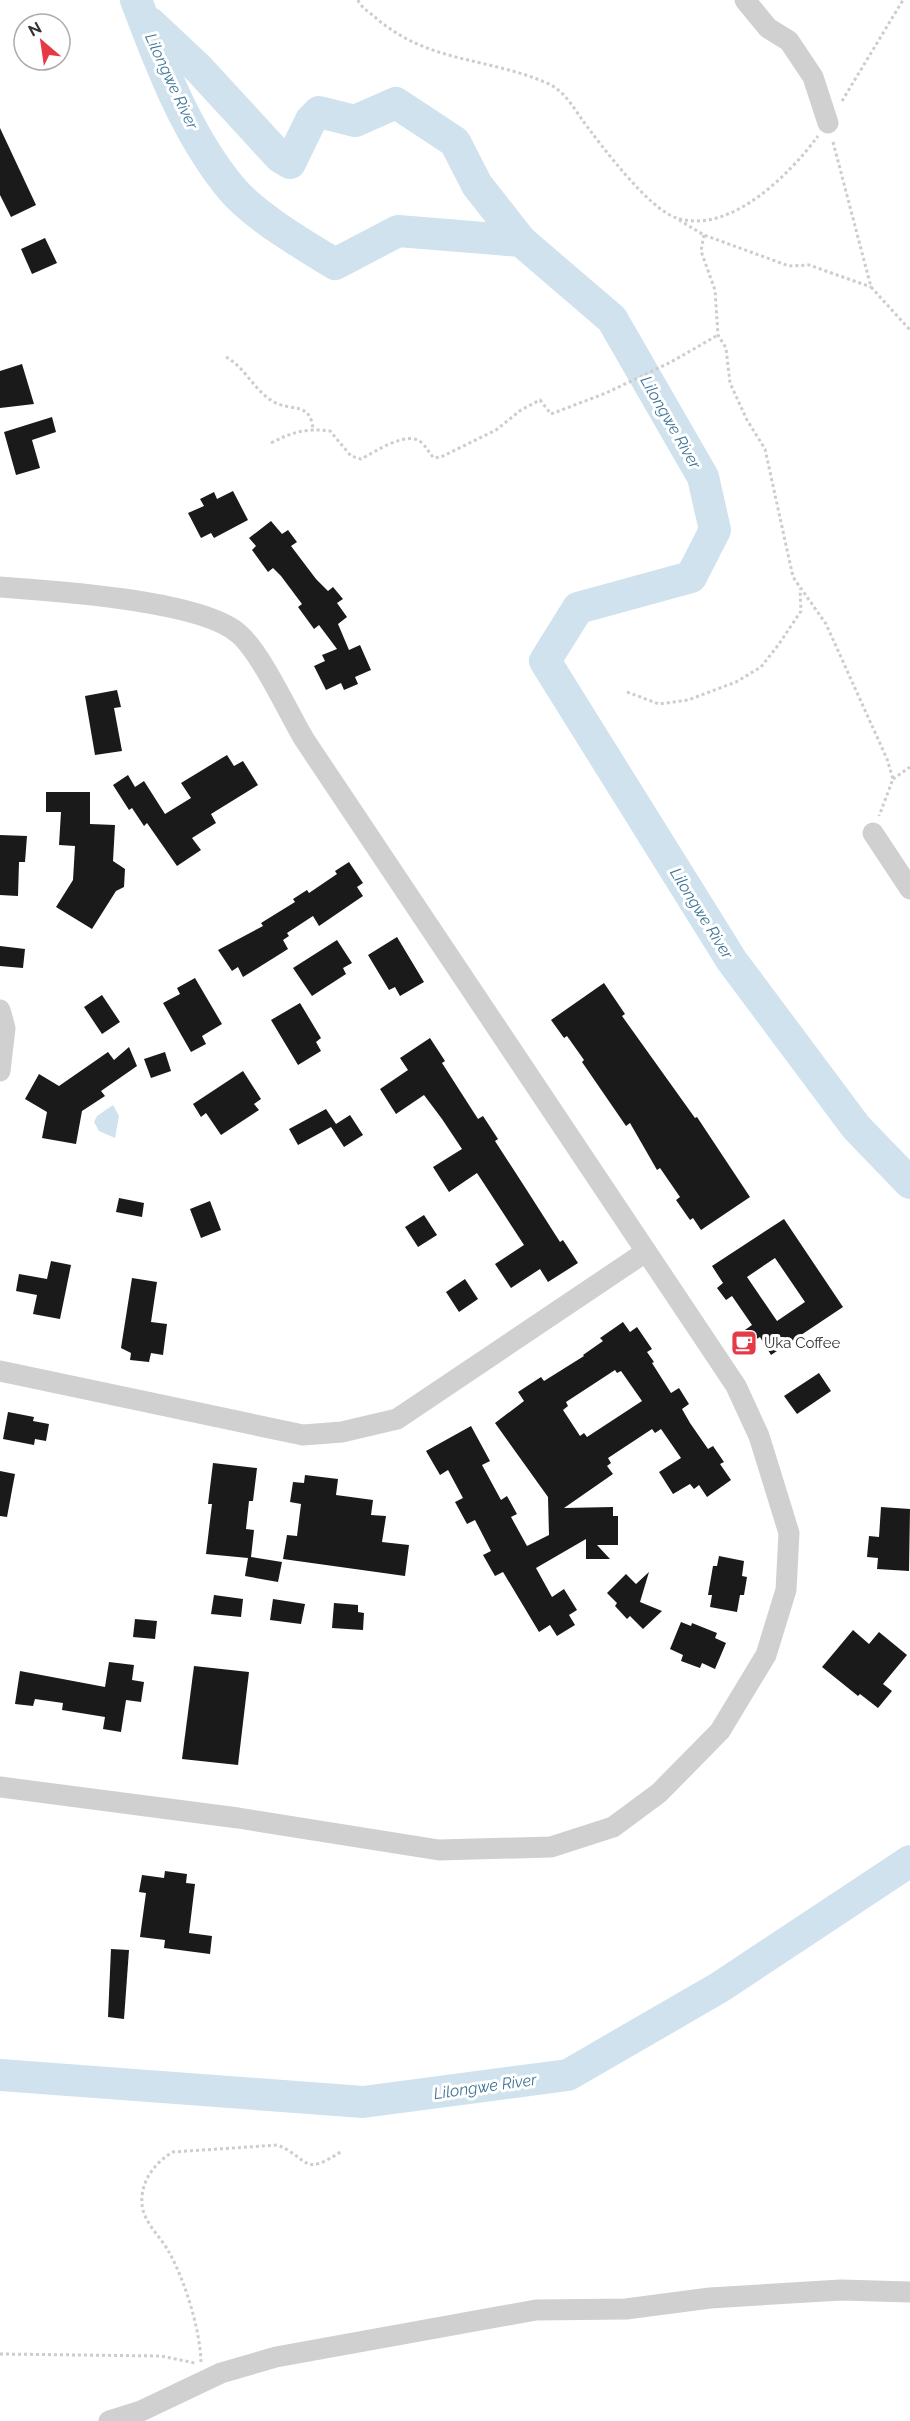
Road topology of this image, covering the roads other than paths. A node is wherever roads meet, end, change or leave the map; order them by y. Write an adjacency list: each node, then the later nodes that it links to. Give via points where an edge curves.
1 (745, 0): 2 (street, via 768,28 789,41 813,77)
2 (828, 123)
3 (0, 587): 8 (street, via 94,595 204,615 240,634)
4 (873, 832): 5 (street)
5 (910, 889)
6 (0, 1010): 7 (street, via 6,1028)
7 (0, 1071)
8 (644, 1253): 9 (street, via 397,1419 342,1432 303,1435); 10 (street, via 735,1386 759,1436 789,1533 786,1590 766,1655 720,1731 659,1793 613,1827 551,1847 439,1850 259,1821)
9 (0, 1371)
10 (0, 1787)
11 (910, 2292): 12 (street, via 841,2290 710,2298 626,2310 536,2310 276,2357 221,2373 141,2411)
12 (110, 2421)

